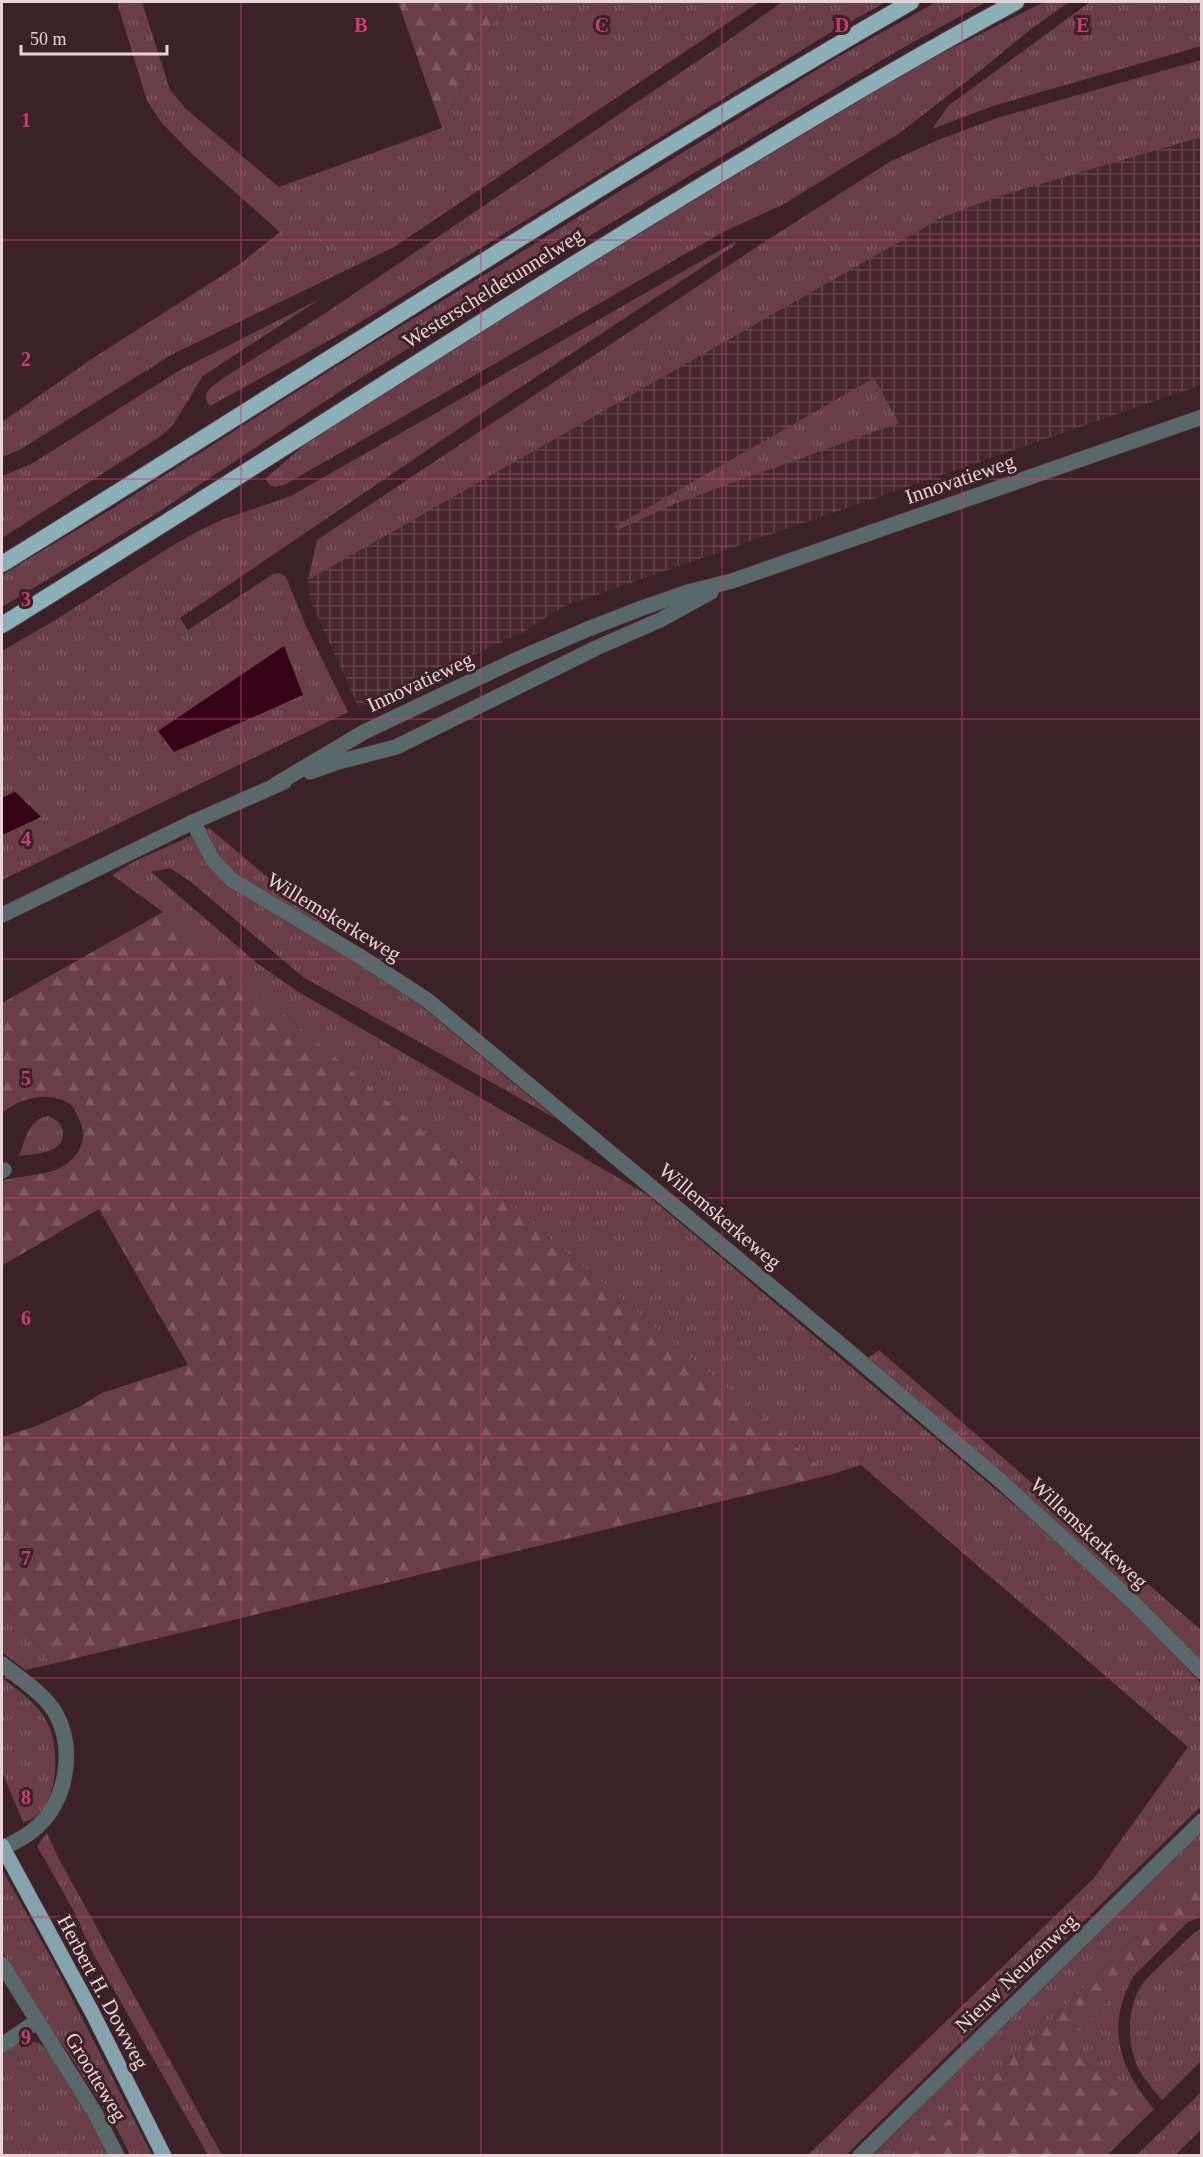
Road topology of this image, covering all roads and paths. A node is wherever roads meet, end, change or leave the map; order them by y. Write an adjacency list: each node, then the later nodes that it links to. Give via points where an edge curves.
1 (912, 2): 4 (highway, Westerscheldetunnelweg, via 571,205)
2 (1016, 2): 7 (highway, Westerscheldetunnelweg, via 683,196)
3 (1202, 417): 5 (street, Innovatieweg)
4 (2, 564)
5 (732, 581): 6 (street, Innovatieweg); 9 (street, Innovatieweg)
6 (610, 620): 8 (street, Innovatieweg); 9 (street)
7 (2, 625)
8 (588, 629): 10 (street); 11 (street, Innovatieweg, via 364,732)
9 (614, 640): 10 (street, Innovatieweg)
10 (596, 648): 11 (street, Innovatieweg, via 396,747 338,762)
11 (275, 785): 12 (street, Innovatieweg)
12 (193, 822): 13 (street, Innovatieweg); 15 (street, Willemskerkeweg, via 213,860 232,880 427,1000 1002,1482 1132,1601)
13 (2, 915)
14 (2, 1664): 17 (street, Herbert H. Dowweg, via 41,1695 55,1714 64,1733 66,1751 62,1791 50,1813 27,1835)
15 (1202, 1672)
16 (1202, 1821): 23 (street, Nieuw Neuzenweg)
17 (2, 1847): 22 (main road, Herbert H. Dowweg, via 92,2012)
18 (2, 1964): 19 (street, Grootteweg)
19 (36, 2022): 20 (street, Grootteweg); 21 (street, Grootteweg, via 95,2113)
20 (2, 2044)
21 (117, 2156)
22 (164, 2156)
23 (860, 2156)

